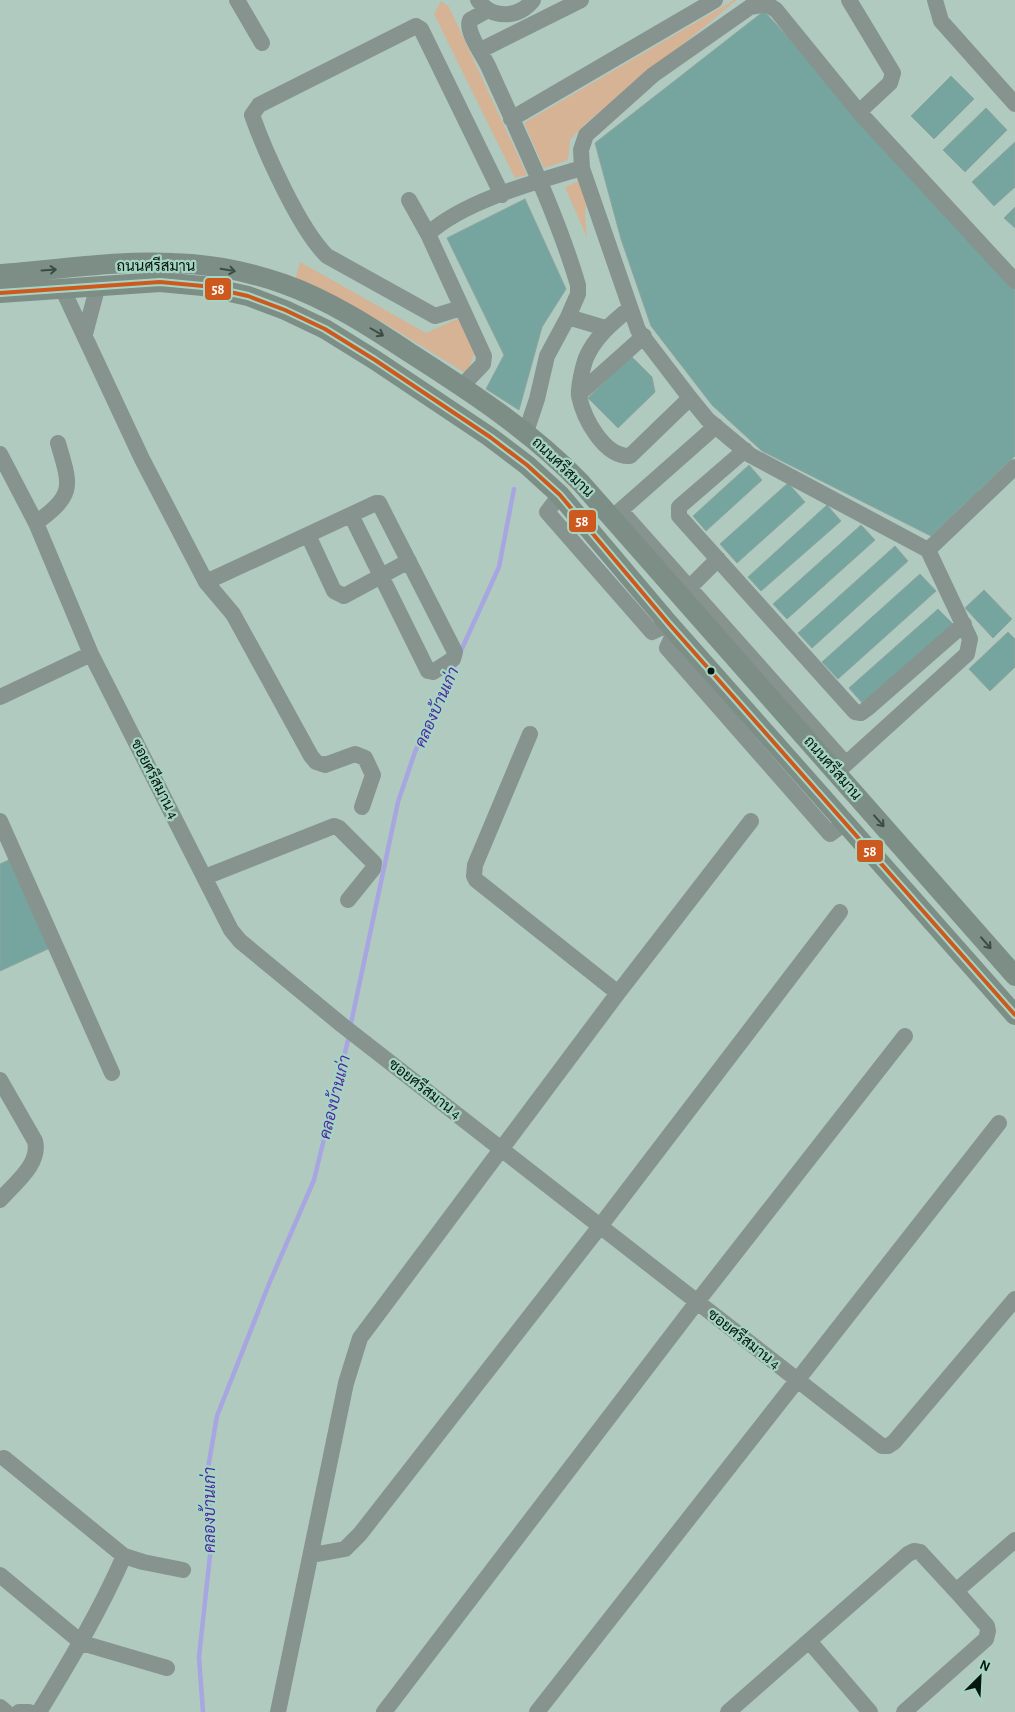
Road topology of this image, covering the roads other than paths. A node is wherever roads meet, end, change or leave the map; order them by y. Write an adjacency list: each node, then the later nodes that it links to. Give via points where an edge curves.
1 (237, 0): 9 (street)
2 (533, 0): 8 (street, via 519,12 509,15 498,14)
3 (581, 0): 10 (street)
4 (715, 0): 13 (street)
5 (849, 0): 12 (street, via 893,73 890,83)
6 (935, 0): 11 (street, via 941,21)
7 (770, 2): 12 (street); 14 (street, via 750,7 653,75 586,136 581,150)
8 (483, 5): 10 (street, via 469,24 469,33)
9 (262, 43)
10 (481, 50): 13 (street)
11 (1015, 104)
12 (859, 112): 20 (street)
13 (511, 119): 15 (street)
14 (582, 168): 15 (street); 25 (street)
15 (538, 181): 16 (street); 26 (street, via 578,285 578,294)
16 (502, 195): 18 (street, via 452,215); 24 (street, via 421,29 416,26 259,105 252,115 262,145 296,209 317,246 327,256 435,316)
17 (409, 200): 18 (street)
18 (428, 234): 24 (street)
19 (0, 274): 30 (main road, ถนนศรีสมาน, one-way to 30, via 154,262 236,271 284,284 322,300)
20 (1015, 281)
21 (98, 285): 22 (main road, ถนนศรีสมาน); 28 (street); 62 (main road, ถนนศรีสมาน, via 160,282 203,286 248,296 285,310 325,329 375,360 527,465 560,495 672,627)
22 (62, 288): 23 (main road, ถนนศรีสมาน); 28 (street)
23 (0, 293)
24 (461, 308): 30 (street, via 485,360)
25 (629, 309): 27 (street); 29 (street)
26 (568, 317): 27 (street); 34 (street, via 547,356)
27 (605, 328): 31 (street, via 586,358)
28 (85, 334): 47 (street, via 142,459)
29 (644, 336): 31 (street); 32 (street)
30 (462, 386): 34 (main road, ถนนศรีสมาน)
31 (579, 394): 32 (street, via 595,436 625,456 630,456)
32 (690, 398): 33 (street)
33 (716, 426): 36 (street); 39 (street)
34 (526, 432): 39 (main road, ถนนศรีสมาน)
35 (58, 443): 41 (street, via 67,489 58,507)
36 (745, 450): 43 (street); 44 (street, via 678,510 679,516)
37 (0, 454): 41 (street, ซอยศรีสมาน 4)
38 (1015, 467): 43 (street)
39 (617, 514): 48 (street); 53 (main road, ถนนศรีสมาน)
40 (351, 515): 42 (street); 45 (street, via 376,503 382,505); 46 (street)
41 (36, 523): 50 (street, ซอยศรีสมาน 4)
42 (308, 535): 46 (street, via 338,595 344,596); 47 (street)
43 (928, 550): 49 (street)
44 (718, 559): 48 (street); 49 (street, via 858,713 868,708)
45 (409, 561): 46 (street); 46 (street, via 455,652 453,659 433,672 428,672)
46 (381, 576)
47 (206, 582): 54 (street, via 233,614 316,762 325,766 355,754 364,758 373,775)
48 (690, 587): 53 (street)
49 (964, 624): 53 (street, via 970,639 967,654)
50 (92, 654): 51 (street); 57 (street, ซอยศรีสมาน 4)
51 (0, 697)
52 (530, 734): 61 (street, via 475,865 474,876)
53 (842, 768): 60 (main road, ถนนศรีสมาน, one-way to 60)
54 (362, 808)
55 (751, 821): 61 (street)
56 (0, 822): 64 (street)
57 (205, 877): 58 (street, via 334,826 374,863 373,869); 67 (street, ซอยศรีสมาน 4, via 235,936 342,1025)
58 (348, 900)
59 (840, 912): 69 (street)
60 (1015, 976)
61 (618, 993): 67 (street)
62 (1015, 1015)
63 (905, 1036): 71 (street)
64 (112, 1073)
65 (0, 1080): 68 (street, via 38,1150 34,1161)
66 (999, 1123): 72 (street)
67 (502, 1149): 69 (street, ซอยศรีสมาน 4); 75 (street, via 360,1338 346,1383)
68 (0, 1200)
69 (601, 1225): 71 (street, ซอยศรีสมาน 4); 75 (street, via 360,1534 346,1549)
70 (1015, 1299): 72 (street, ซอยศรีสมาน 4, via 888,1446 875,1442)
71 (697, 1302): 72 (street, ซอยศรีสมาน 4); 89 (street)
72 (798, 1381): 90 (street)
73 (4, 1458): 76 (street)
74 (1015, 1540): 79 (street)
75 (312, 1555): 88 (street)
76 (124, 1556): 77 (street); 81 (street)
77 (183, 1570)
78 (0, 1575): 81 (street)
79 (956, 1591): 80 (street, via 920,1552 914,1551); 93 (street, via 987,1626 986,1639)
80 (809, 1641): 91 (street); 92 (street)
81 (82, 1642): 82 (street); 87 (street)
82 (167, 1668)
83 (0, 1707): 84 (street)
84 (6, 1712)
85 (19, 1712): 86 (street)
86 (29, 1712)
87 (39, 1712)
88 (278, 1712)
89 (384, 1712)
90 (537, 1712)
91 (728, 1712)
92 (870, 1712)
93 (904, 1712)

